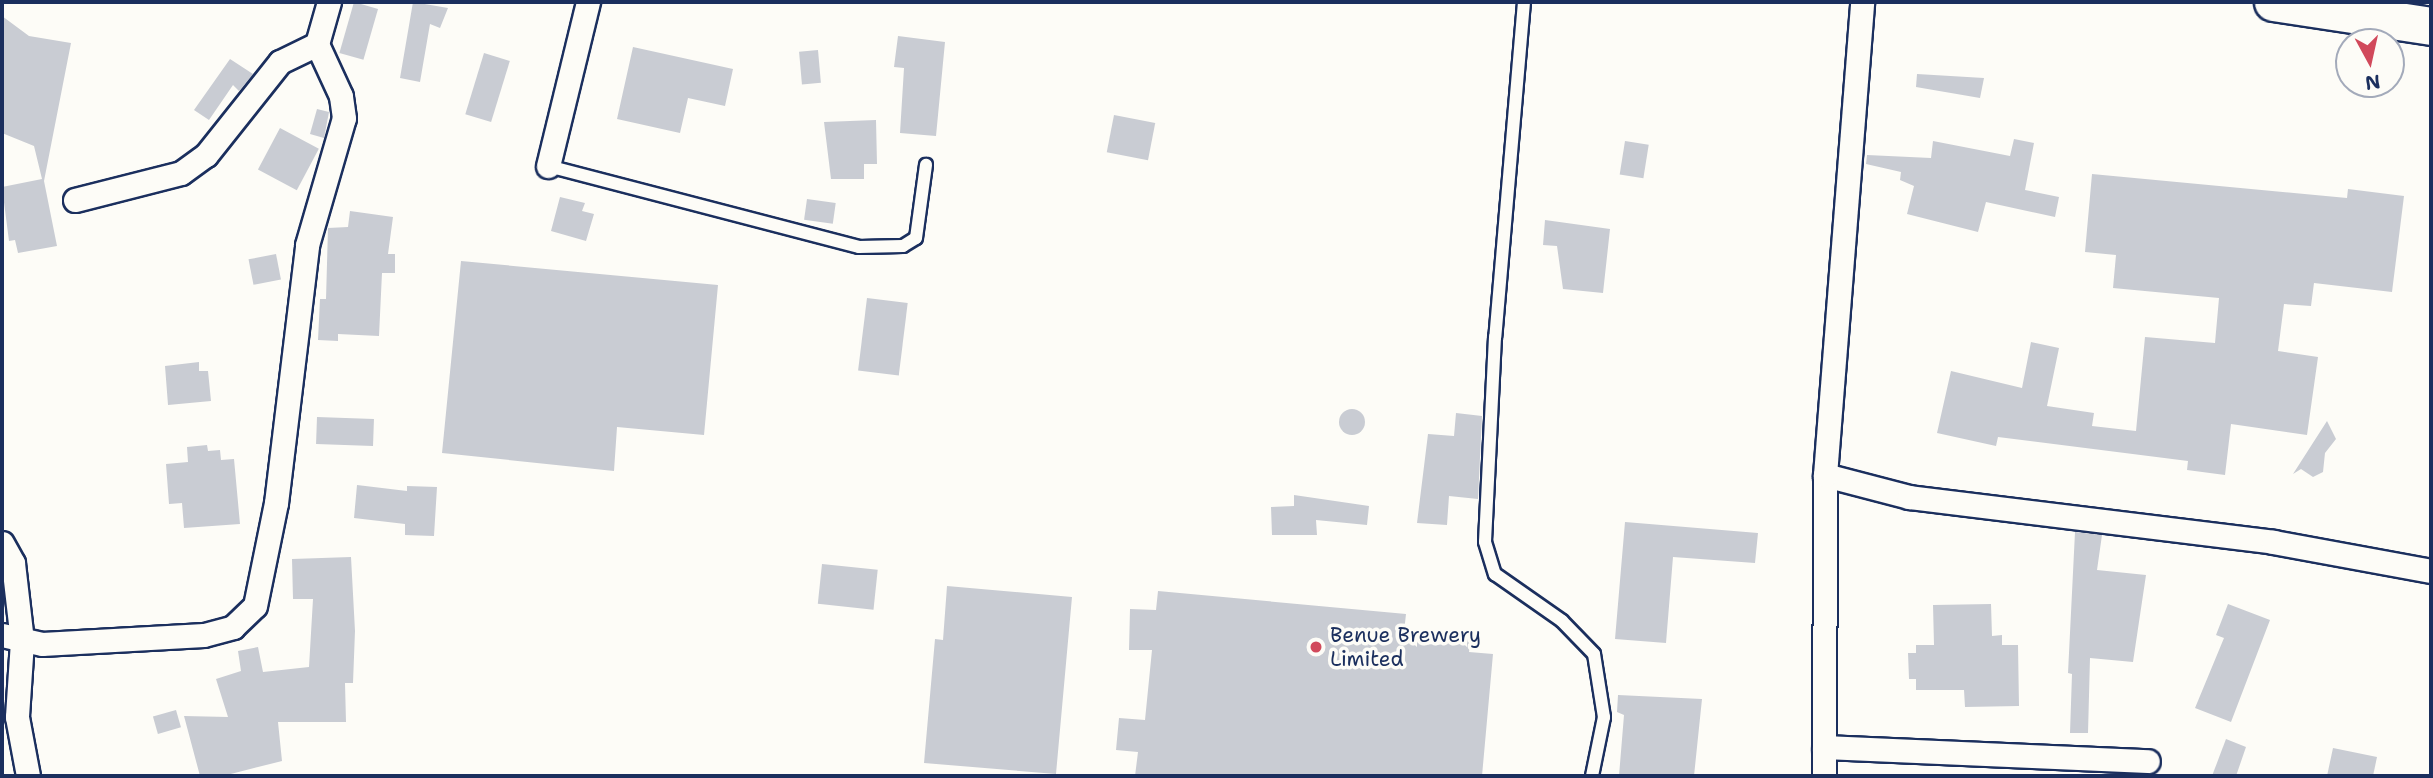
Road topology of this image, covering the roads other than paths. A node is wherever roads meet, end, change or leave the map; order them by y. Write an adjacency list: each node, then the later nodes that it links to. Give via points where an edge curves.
1 (329, 2): 7 (street)
2 (587, 2): 9 (street)
3 (1524, 2): 18 (lane, via 1495,337 1485,542 1495,574 1527,601 1562,621 1594,654 1604,717)
4 (1862, 2): 11 (street)
5 (2273, 2): 6 (main road)
6 (2431, 26)
7 (317, 44): 10 (street, via 280,62 206,155 181,173); 14 (street, via 341,96 344,118 307,245 276,503 255,606 233,627 204,635 122,643)
8 (926, 165): 9 (lane, via 916,237 904,246 870,247)
9 (548, 166)
10 (75, 200)
11 (1825, 475): 13 (street, via 1909,497 2273,542); 15 (street)
12 (2, 543): 14 (street, via 13,563)
13 (2431, 571)
14 (12, 638): 17 (street, via 17,717)
15 (1824, 747): 16 (street); 19 (street)
16 (2148, 761)
17 (28, 776)
18 (1592, 776)
19 (1824, 776)

